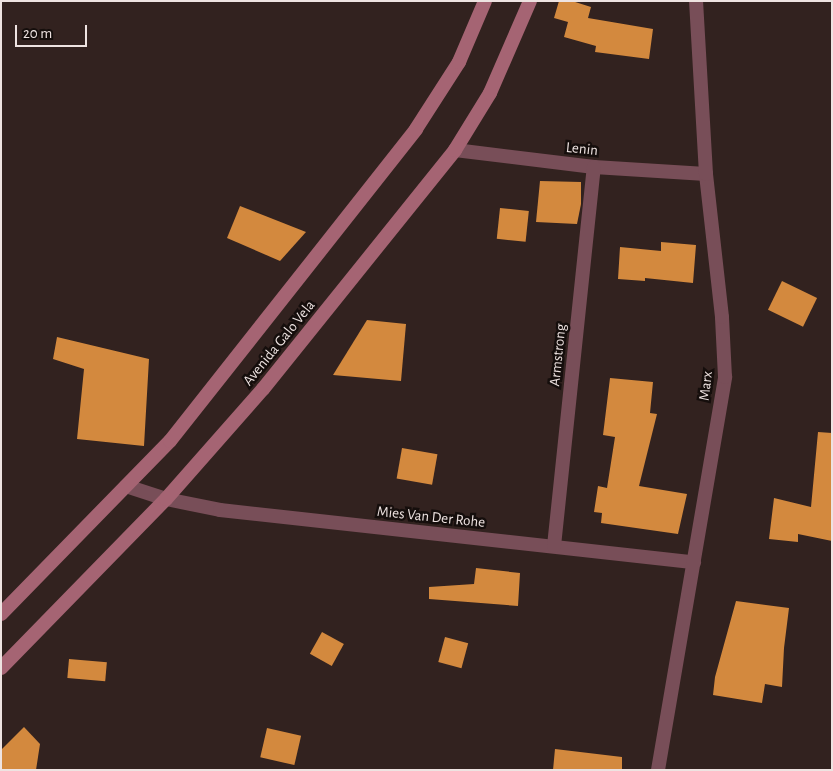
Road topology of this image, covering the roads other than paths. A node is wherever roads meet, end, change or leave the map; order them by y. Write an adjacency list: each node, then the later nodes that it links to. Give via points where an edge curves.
1 (485, 1): 7 (main road, Avenida Galo Vela, via 459,62 416,129 170,441)
2 (530, 1): 4 (main road, Avenida Galo Vela, via 490,93)
3 (696, 1): 6 (street, Marx)
4 (455, 150): 5 (street, Lenin); 8 (main road, Avenida Galo Vela, via 263,389)
5 (594, 167): 6 (street, Lenin); 9 (street, Armstrong)
6 (706, 174): 10 (street, Marx, via 722,317 725,376)
7 (126, 486): 8 (street, Mies Van Der Rohe); 11 (main road, Avenida Galo Vela)
8 (166, 499): 9 (street, Mies Van Der Rohe, via 220,510); 12 (main road, Avenida Galo Vela)
9 (554, 546): 10 (street, Mies Van Der Rohe)
10 (694, 562): 13 (street, Marx)
11 (1, 614)
12 (1, 668)
13 (658, 770)

